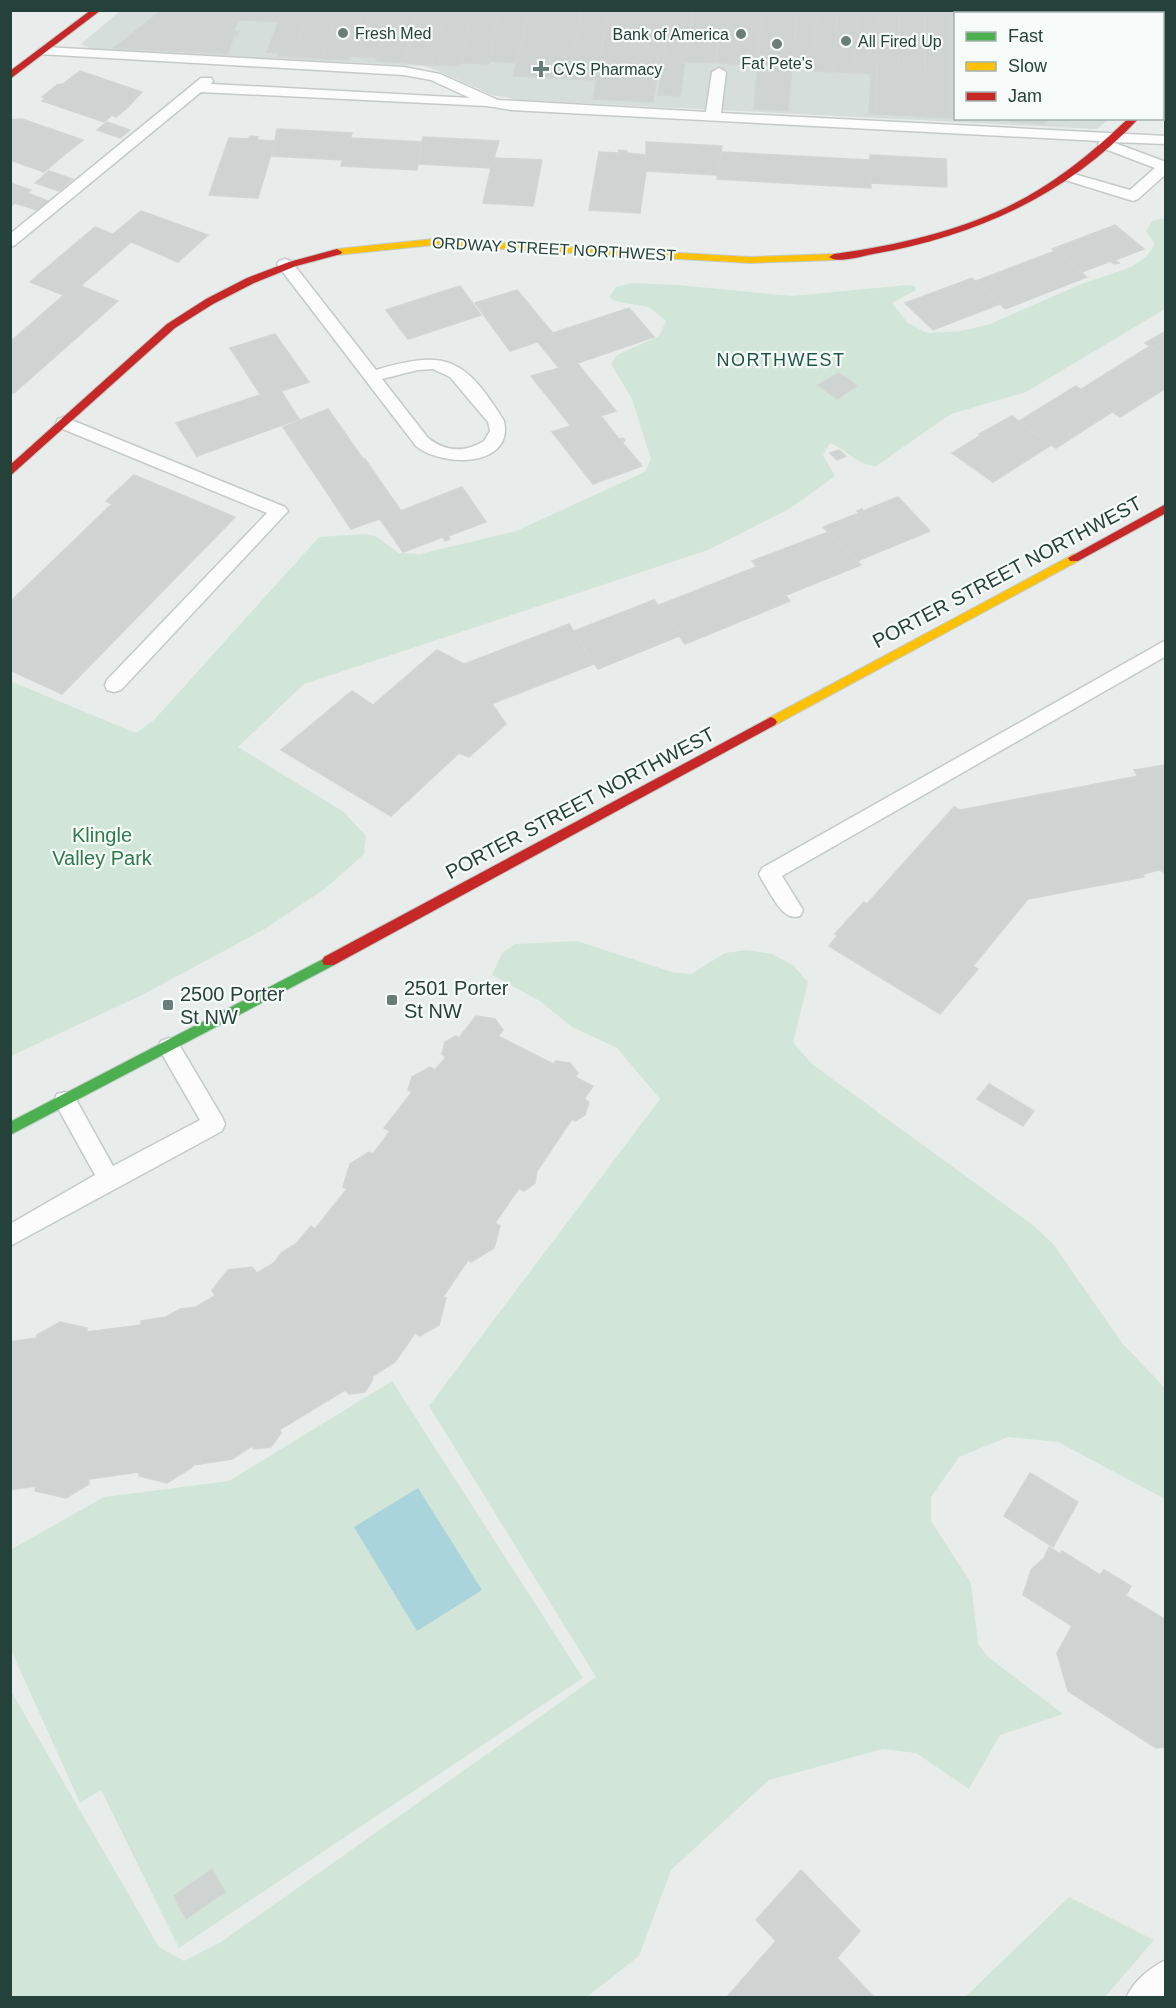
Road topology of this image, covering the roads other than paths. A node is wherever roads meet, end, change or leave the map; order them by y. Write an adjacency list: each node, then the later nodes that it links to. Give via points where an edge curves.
1 (97, 10): 2 (street)
2 (44, 51): 3 (lane); 5 (street)
3 (229, 61): 6 (lane); 7 (lane, via 423,74)
4 (719, 72): 8 (lane)
5 (10, 76)
6 (197, 88): 7 (lane); 13 (lane)
7 (495, 104): 8 (lane)
8 (713, 116): 10 (lane)
9 (1133, 120): 10 (street, ORDWAY STREET NORTHWEST)
10 (1110, 140): 11 (lane); 12 (street, ORDWAY STREET NORTHWEST); 12 (lane, via 1165,167 1132,196)
11 (1166, 140)
12 (1067, 176): 14 (street, ORDWAY STREET NORTHWEST, via 1030,200 963,230 862,254 750,260 404,242)
13 (10, 242)
14 (285, 264): 15 (lane); 16 (street, ORDWAY STREET NORTHWEST, via 192,310)
15 (372, 377): 15 (lane, via 430,449 459,456 477,453 497,437 496,421 462,377 443,364 415,363)
16 (64, 423): 17 (street, ORDWAY STREET NORTHWEST); 20 (lane, via 279,511)
17 (10, 472)
18 (1166, 508): 22 (street, PORTER STREET NORTHWEST)
19 (1166, 647): 21 (lane, via 770,874)
20 (114, 685)
21 (793, 910)
22 (169, 1047): 23 (street, PORTER STREET NORTHWEST); 25 (lane, via 214,1124)
23 (65, 1101): 24 (street, PORTER STREET NORTHWEST); 25 (lane)
24 (10, 1129)
25 (109, 1179): 26 (lane)
26 (10, 1236)
27 (1166, 1974): 28 (lane)
28 (1140, 1998)

